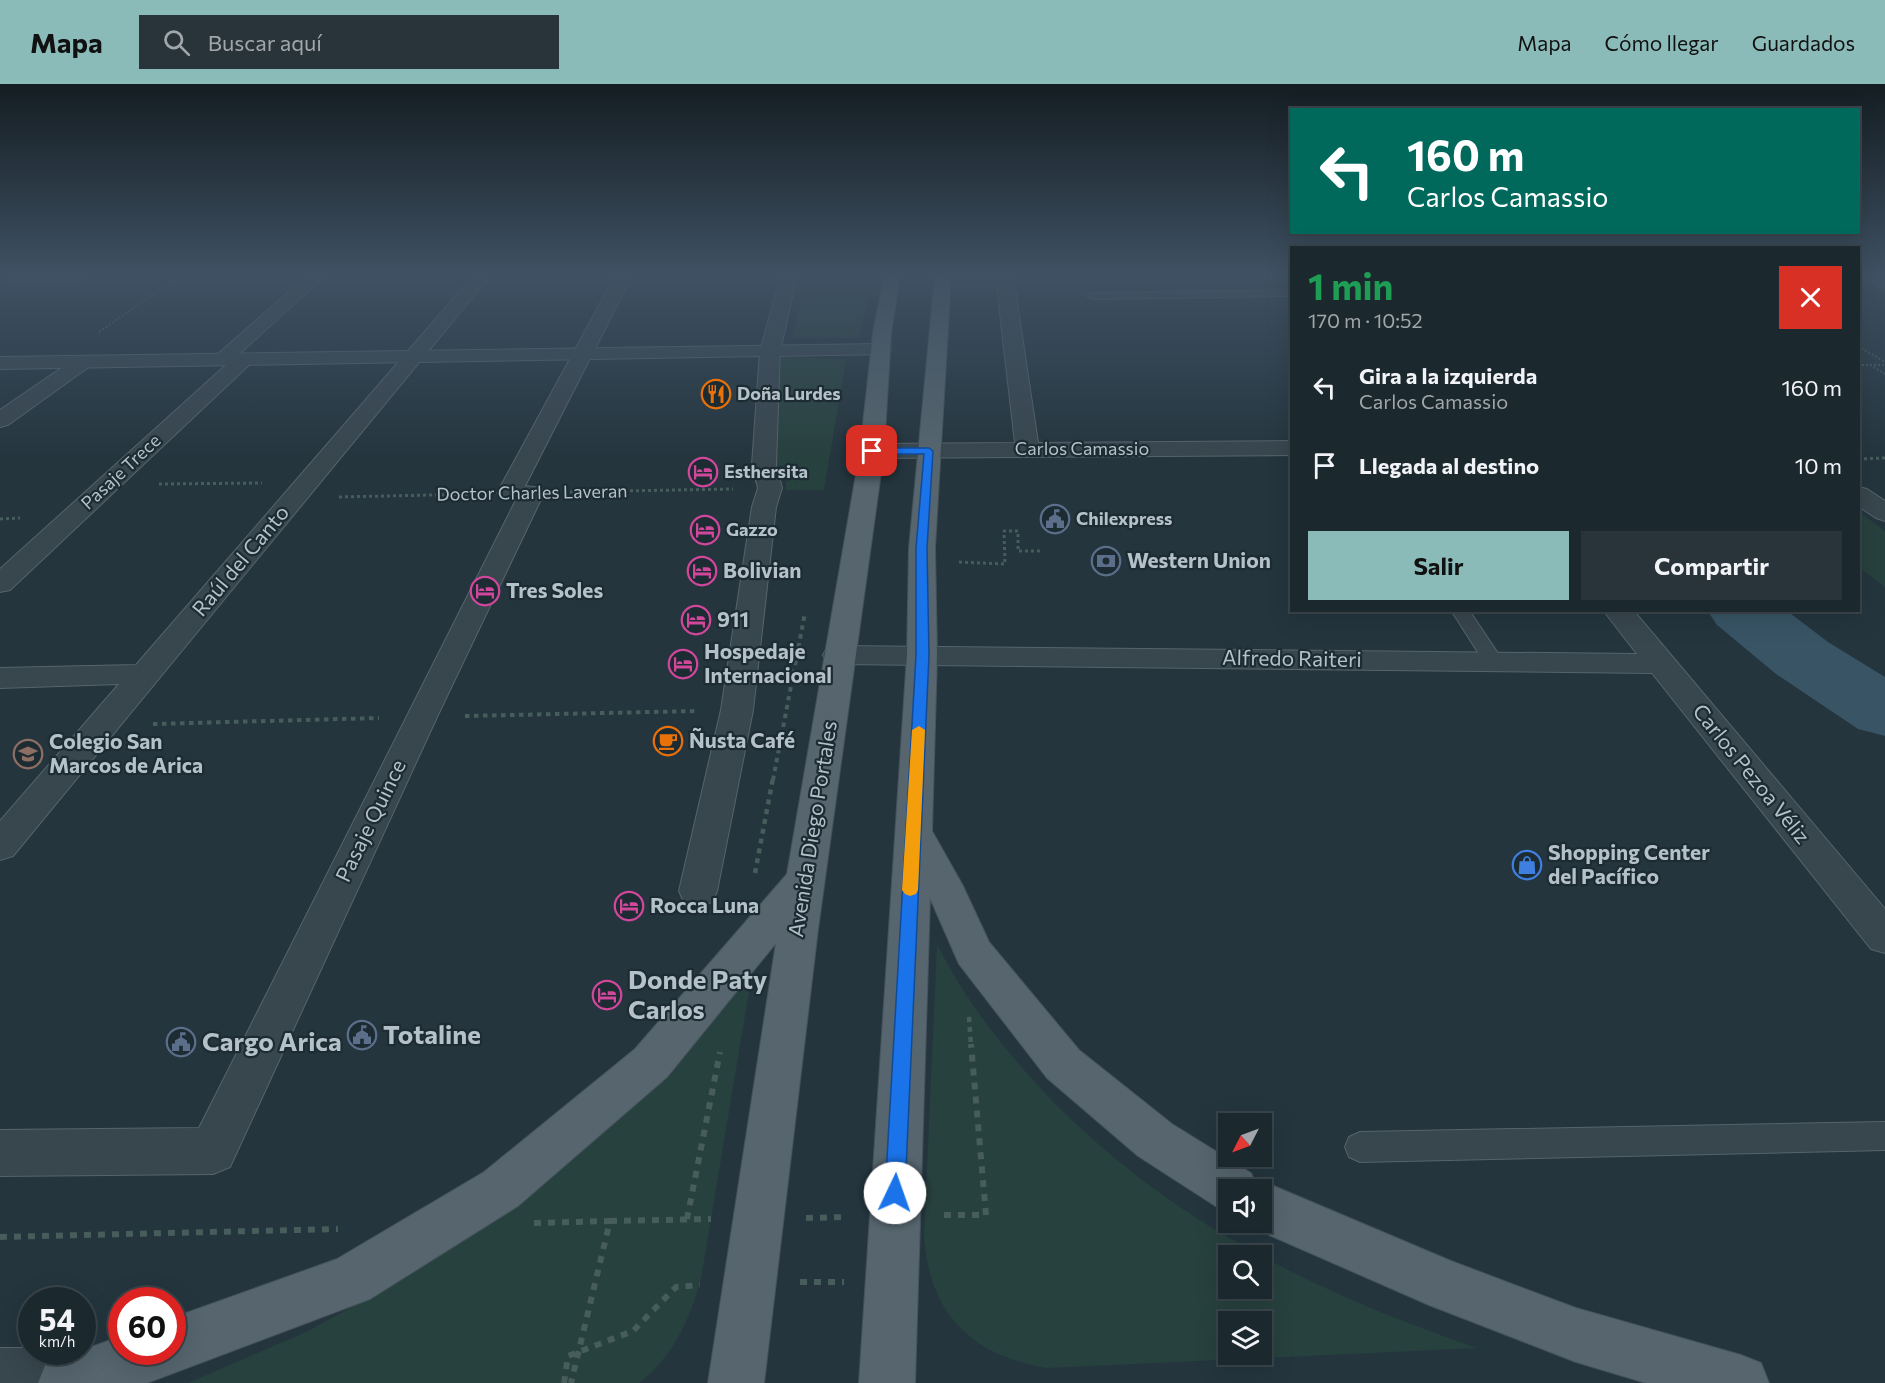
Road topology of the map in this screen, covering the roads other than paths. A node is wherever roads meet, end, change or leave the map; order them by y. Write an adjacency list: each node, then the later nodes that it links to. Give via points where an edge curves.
1 (256, 337): 12 (street, Pasaje Trece)
2 (430, 337): 11 (street, Raúl del Canto)
3 (591, 337): 10 (street, Pasaje Quince)
4 (774, 337): 9 (street)
5 (883, 337): 8 (main road, Avenida Diego Portales)
6 (938, 337): 19 (main road)
7 (1014, 337): 16 (street)
8 (881, 350): 9 (street); 18 (main road, Avenida Diego Portales)
9 (770, 351): 10 (street); 34 (street, via 764,465 770,488 764,507 737,710)
10 (582, 354): 11 (street); 38 (street, Pasaje Quince, via 420,717 213,1151)
11 (413, 357): 12 (street); 29 (street, Raúl del Canto)
12 (232, 360): 13 (street); 22 (street, Pasaje Trece, via 107,485)
13 (83, 362): 14 (street); 15 (street)
14 (0, 363)
15 (0, 420)
16 (1027, 448): 17 (street, Carlos Camassio); 19 (street, Carlos Camassio)
17 (1290, 448)
18 (872, 451): 19 (street, Carlos Camassio); 25 (main road, Avenida Diego Portales)
19 (929, 451): 26 (main road, via 922,548)
20 (1860, 495): 21 (street)
21 (1885, 513)
22 (0, 584)
23 (1461, 612): 27 (lane)
24 (1619, 612): 28 (street, Carlos Pezoa Véliz)
25 (838, 655): 26 (street, Alfredo Raiteri); 33 (main road, Avenida Diego Portales)
26 (922, 655): 27 (street, Alfredo Raiteri); 31 (main road)
27 (1493, 661): 28 (street, Alfredo Raiteri)
28 (1661, 664): 35 (street, Carlos Pezoa Véliz)
29 (145, 674): 30 (street); 32 (street, Raúl del Canto)
30 (0, 678)
31 (913, 831): 39 (main road, via 944,886 973,952 1063,1064 1155,1140); 46 (main road)
32 (0, 846)
33 (807, 878): 41 (main road, via 651,1063 501,1189 351,1280); 45 (main road, Avenida Diego Portales)
34 (698, 891)
35 (1885, 938)
36 (1885, 1136): 37 (lane)
37 (1360, 1147)
38 (0, 1154)
39 (1218, 1180)
40 (1272, 1210): 47 (main road, via 1448,1286 1576,1335)
41 (186, 1341)
42 (120, 1365): 44 (main road)
43 (0, 1376): 44 (street)
44 (80, 1379)
45 (736, 1383)
46 (887, 1383)
47 (1742, 1383)

